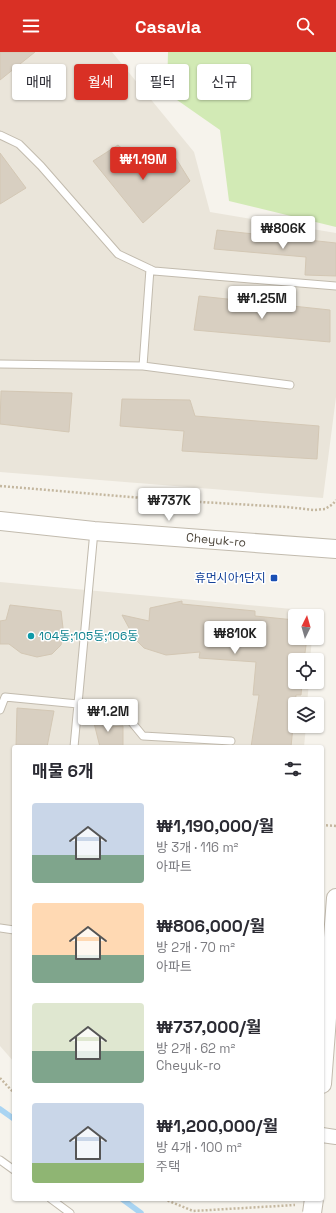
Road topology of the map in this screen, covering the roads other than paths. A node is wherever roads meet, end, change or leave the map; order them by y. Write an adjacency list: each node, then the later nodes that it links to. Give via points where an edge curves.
1 (0, 135): 2 (lane, via 19,144 41,166 118,254)
2 (150, 270): 3 (lane); 5 (lane)
3 (336, 286)
4 (0, 364): 5 (lane)
5 (143, 366): 6 (lane)
6 (290, 385)
7 (0, 521): 8 (street, Cheyuk-ro)
8 (94, 531): 9 (street, Cheyuk-ro); 10 (lane)
9 (336, 549)
10 (78, 704): 11 (lane, via 5,697); 12 (lane, via 125,714 143,736); 13 (lane)
11 (0, 710)
12 (232, 741)
13 (74, 745)
14 (336, 898): 17 (street)
15 (0, 928): 16 (lane)
16 (12, 930)
17 (324, 1057)
18 (324, 1135): 19 (street)
19 (336, 1136)
20 (0, 1160): 21 (lane)
21 (12, 1169)
22 (54, 1201): 24 (lane)
23 (314, 1201): 25 (street, bridge)
24 (70, 1213)
25 (312, 1213)

